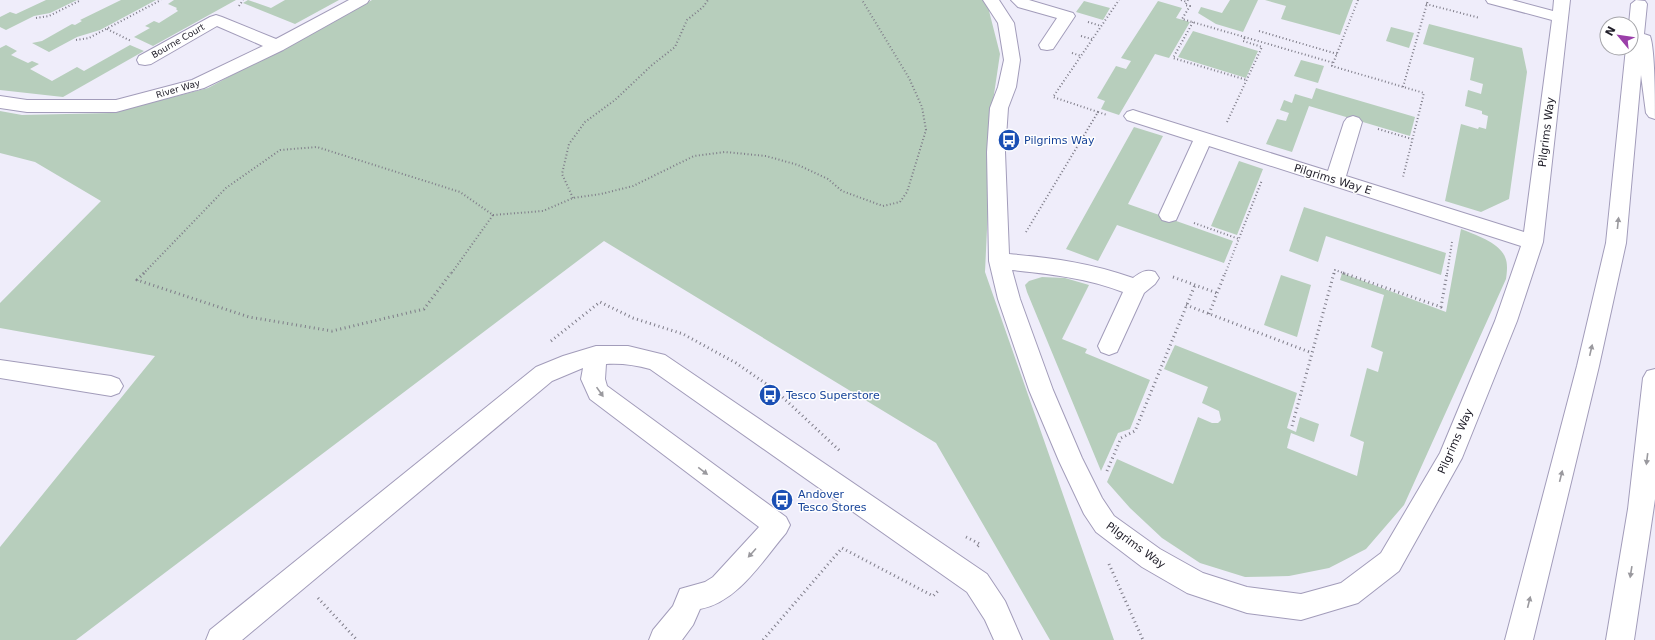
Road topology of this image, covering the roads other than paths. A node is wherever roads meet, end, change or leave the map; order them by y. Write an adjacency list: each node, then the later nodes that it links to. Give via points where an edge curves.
1 (361, 0): 7 (street, River Way)
2 (992, 0): 18 (street, Pilgrims Way, via 1006,23 1012,60 999,108 996,152)
3 (1019, 0): 8 (street, via 1024,4 1067,16)
4 (1494, 0): 6 (street)
5 (1639, 2): 11 (street); 27 (street, one-way to 5, via 1616,244)
6 (1561, 8): 17 (street, Pilgrims Way)
7 (277, 46): 9 (street, Bourne Court, via 216,20); 10 (street, River Way, via 198,84 116,106 27,106)
8 (1047, 46)
9 (145, 60)
10 (0, 102)
11 (1655, 114)
12 (1133, 116): 14 (street, Pilgrims Way E)
13 (1352, 122): 15 (street)
14 (1211, 140): 15 (street, Pilgrims Way E); 16 (street)
15 (1335, 180): 17 (street, Pilgrims Way E)
16 (1168, 215)
17 (1533, 242): 18 (street, Pilgrims Way, via 1506,321 1450,458 1390,562 1348,594 1301,607 1247,600 1196,584 1151,558 1099,515 1071,461 1041,390)
18 (999, 261): 19 (street, via 1051,266 1142,283)
19 (1109, 346)
20 (596, 355): 24 (street, via 562,365 544,374); 25 (street, one-way to 25, via 593,380 598,392 777,525 723,586 710,594 690,598 681,621); 26 (street, via 632,355 656,362 977,583 1002,622)
21 (0, 369): 23 (street)
22 (1655, 378): 28 (street, one-way to 28, via 1637,534)
23 (111, 386)
24 (220, 640)
25 (663, 640)
26 (1008, 640)
27 (1520, 640)
28 (1620, 640)

